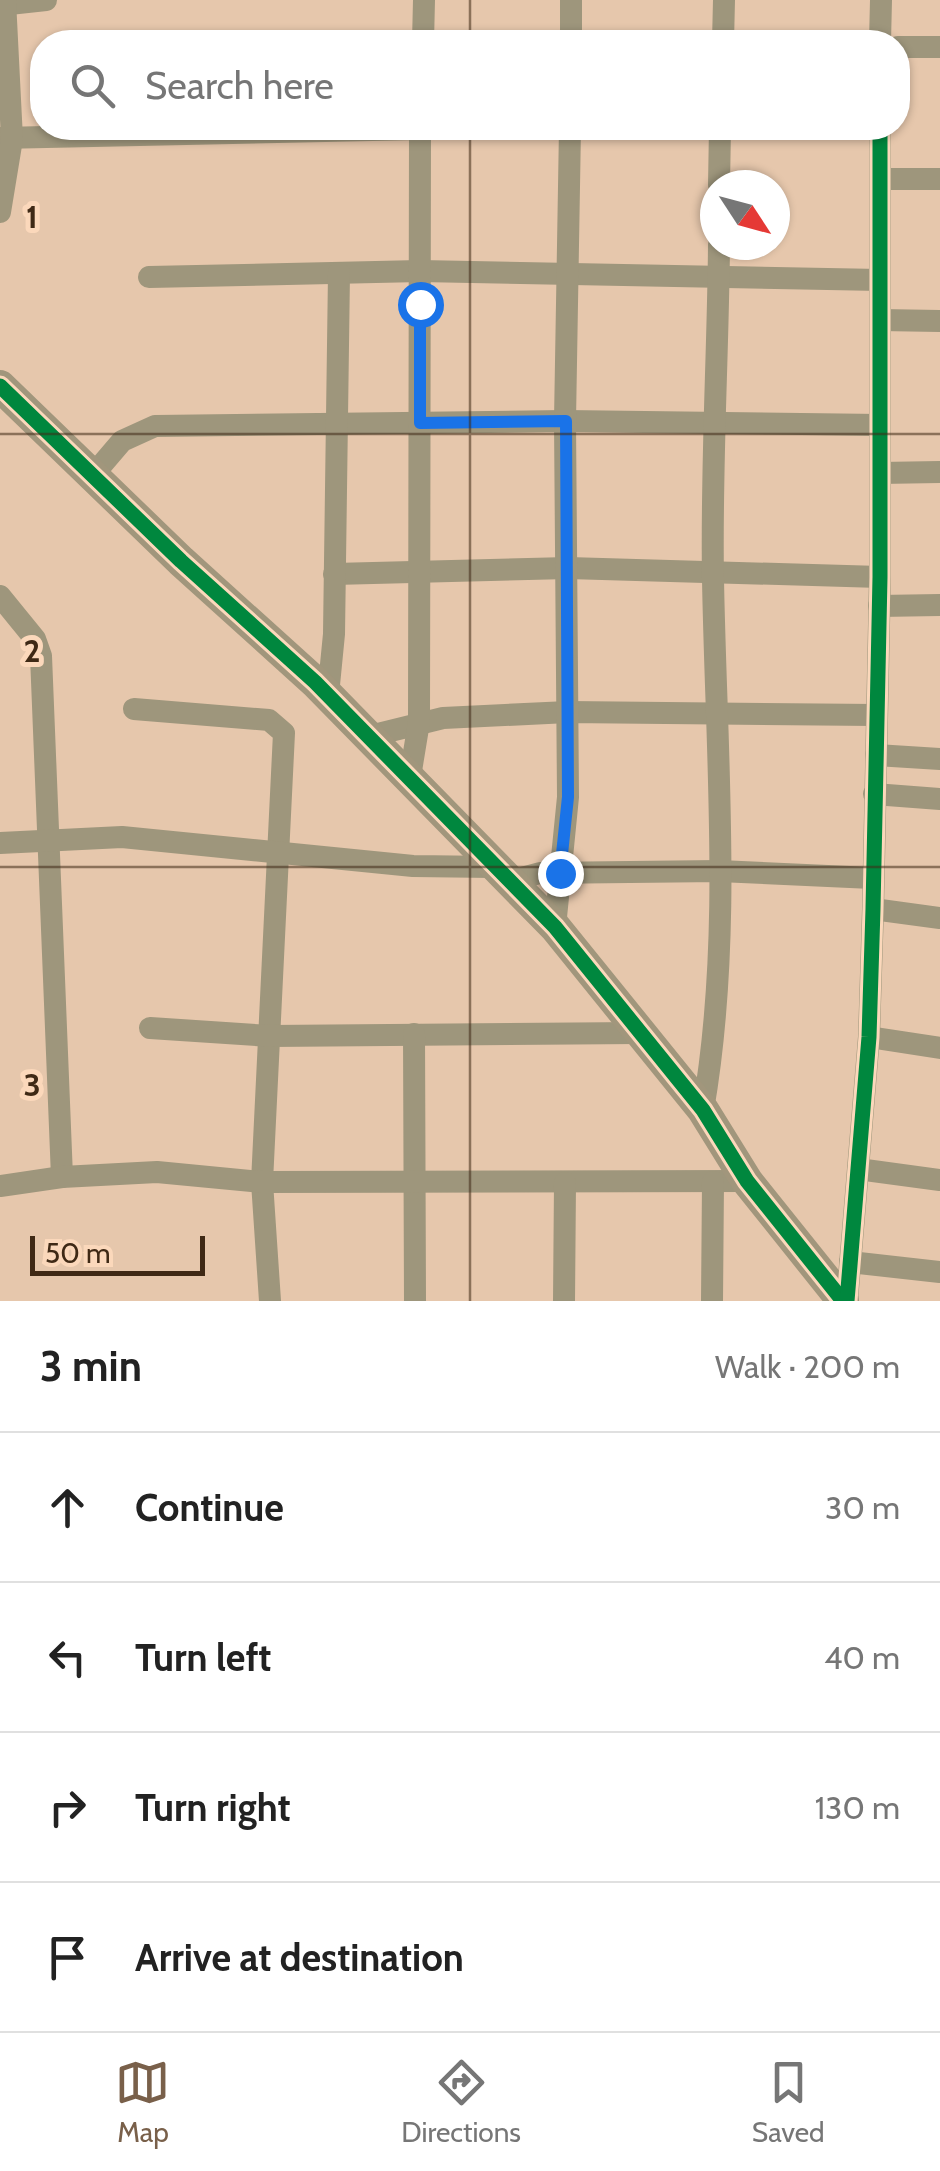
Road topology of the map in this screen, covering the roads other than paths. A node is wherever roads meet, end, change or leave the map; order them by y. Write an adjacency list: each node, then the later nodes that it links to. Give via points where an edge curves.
1 (45, 0): 6 (street)
2 (424, 0): 7 (street)
3 (572, 0): 8 (street)
4 (724, 0): 9 (street)
5 (880, 0): 10 (street)
6 (4, 3): 13 (street)
7 (423, 30)
8 (571, 30)
9 (723, 30)
10 (880, 30)
11 (910, 48): 12 (street)
12 (940, 48)
13 (6, 139): 21 (street)
14 (420, 140): 23 (street)
15 (570, 140): 25 (street)
16 (720, 140): 18 (street)
17 (880, 140): 19 (street)
18 (719, 170)
19 (880, 179): 20 (street); 28 (street)
20 (940, 179)
21 (0, 212)
22 (719, 260): 27 (street)
23 (420, 271): 24 (street); 25 (street); 33 (street)
24 (339, 273): 26 (street); 34 (street)
25 (566, 274): 27 (street); 32 (street)
26 (149, 277)
27 (719, 277): 28 (street); 35 (street)
28 (880, 280): 29 (street)
29 (880, 320): 30 (street); 36 (street)
30 (940, 321)
31 (0, 386): 39 (street)
32 (566, 421): 33 (street); 35 (street); 40 (street)
33 (420, 423): 34 (street); 41 (street)
34 (334, 424): 39 (street, via 155,426 122,440); 43 (street)
35 (714, 424): 36 (street); 42 (street)
36 (880, 424): 38 (street)
37 (940, 472): 38 (street)
38 (880, 473): 44 (street)
39 (93, 475): 48 (street)
40 (568, 568): 41 (street); 42 (street); 50 (street)
41 (417, 572): 43 (street); 53 (street)
42 (713, 573): 44 (street); 51 (street)
43 (334, 574): 48 (street)
44 (880, 577): 47 (street)
45 (0, 596): 60 (street, via 29,629 41,656)
46 (940, 605): 47 (street)
47 (880, 606): 52 (street)
48 (328, 695): 54 (street)
49 (134, 709): 62 (street, via 279,724 286,748)
50 (568, 712): 51 (street); 53 (street); 64 (street)
51 (716, 715): 52 (street); 63 (street)
52 (876, 715): 55 (street)
53 (419, 722): 54 (street); 57 (street)
54 (370, 736): 57 (street)
55 (876, 754): 56 (street); 58 (street)
56 (940, 758)
57 (410, 777): 65 (street)
58 (874, 794): 59 (street); 66 (street)
59 (940, 799)
60 (49, 842): 61 (street); 62 (street, via 122,836); 78 (street)
61 (0, 843)
62 (280, 850): 65 (street); 73 (street)
63 (719, 872): 64 (street); 66 (street); 76 (street, via 716,1031)
64 (560, 873): 65 (street); 69 (street)
65 (500, 874): 69 (street)
66 (872, 878): 67 (street)
67 (873, 909): 68 (street); 74 (street)
68 (940, 918)
69 (555, 927): 71 (street)
70 (150, 1028): 73 (street)
71 (638, 1033): 72 (street); 76 (street)
72 (414, 1034): 73 (street); 84 (street)
73 (270, 1036): 81 (street)
74 (868, 1037): 75 (street); 77 (street)
75 (940, 1048)
76 (703, 1110): 80 (street)
77 (858, 1170): 79 (street); 86 (street)
78 (62, 1176): 81 (street, via 156,1172); 85 (street)
79 (940, 1180)
80 (747, 1181): 83 (street); 92 (street)
81 (262, 1182): 84 (street); 88 (street)
82 (565, 1182): 83 (street); 84 (street); 90 (street)
83 (713, 1182): 91 (street)
84 (414, 1184): 89 (street)
85 (0, 1186)
86 (850, 1262): 87 (street); 92 (street)
87 (940, 1272)
88 (270, 1301)
89 (416, 1301)
90 (564, 1301)
91 (712, 1301)
92 (845, 1301)

